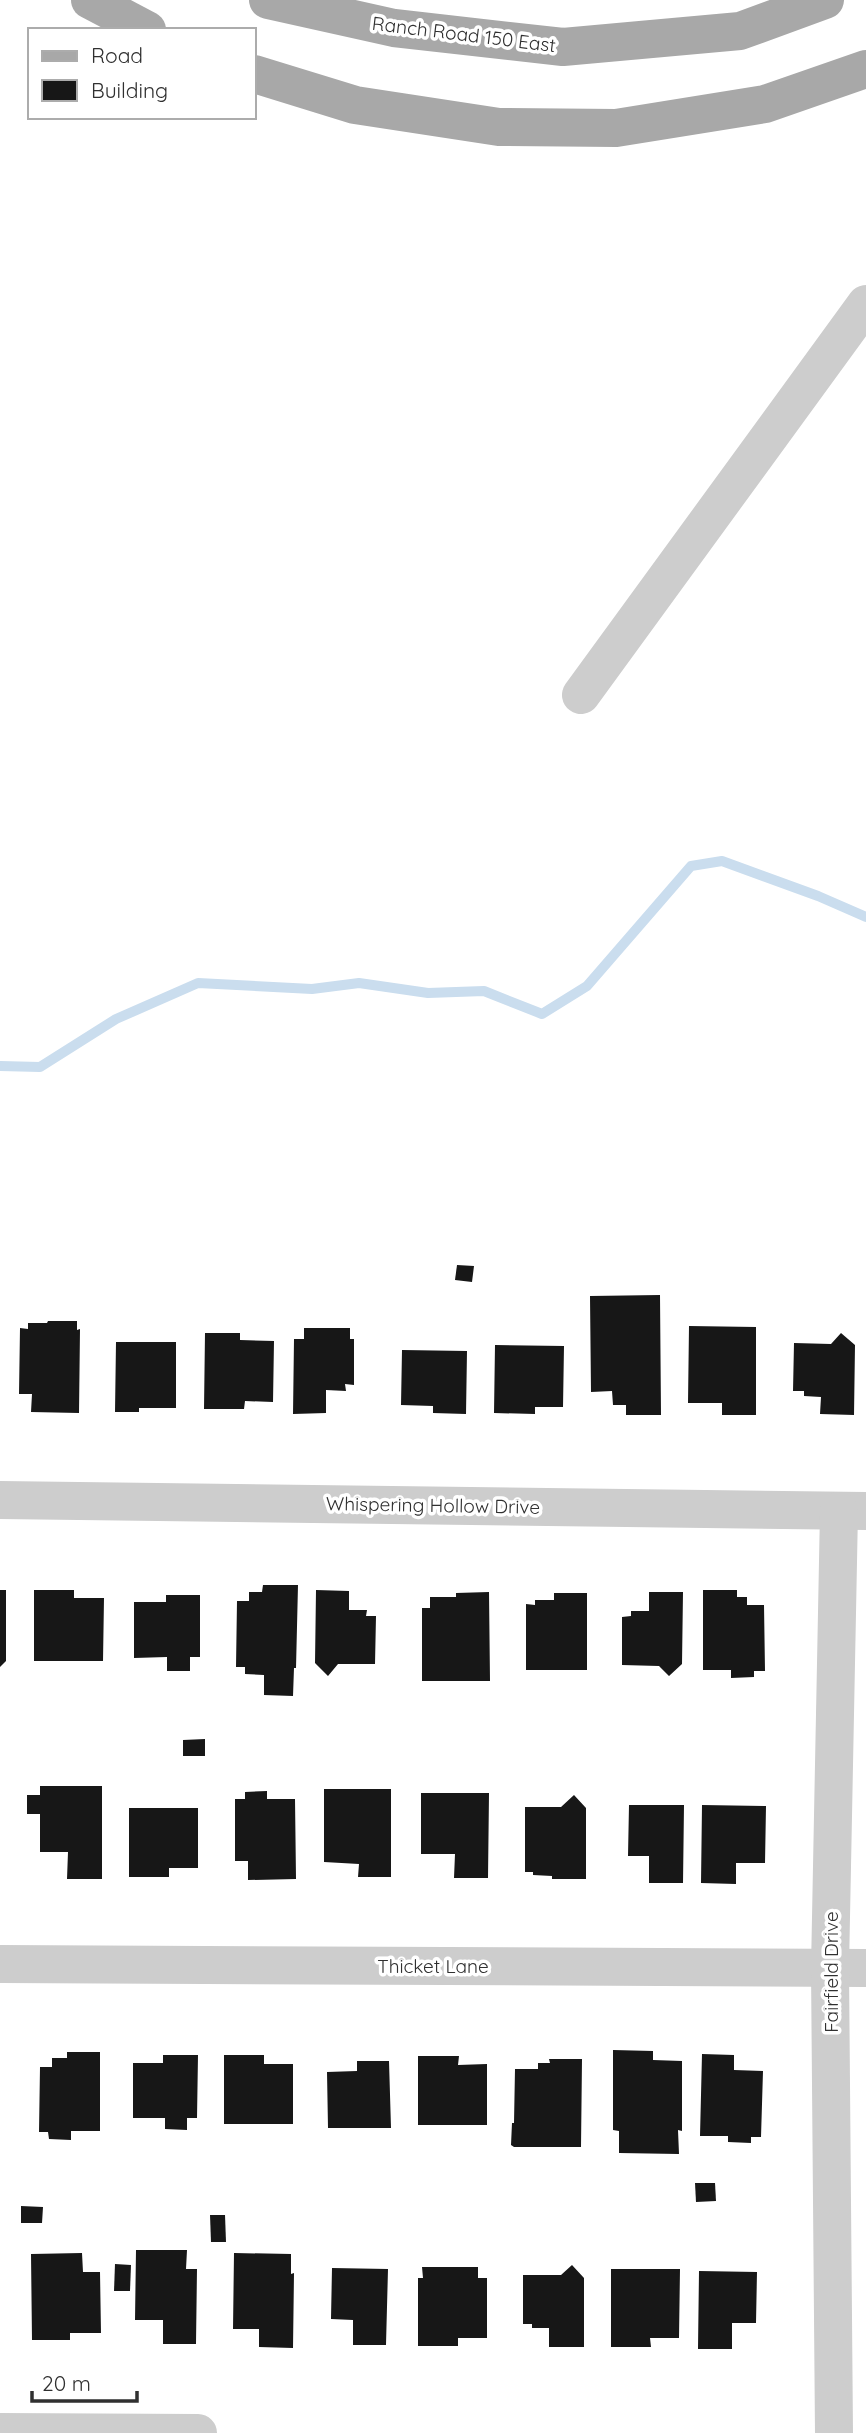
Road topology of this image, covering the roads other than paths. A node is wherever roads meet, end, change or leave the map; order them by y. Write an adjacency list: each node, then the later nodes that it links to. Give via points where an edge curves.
1 (90, 0): 4 (main road)
2 (268, 0): 3 (main road, Ranch Road 150 East, via 394,28 563,47 740,31)
3 (825, 0)
4 (143, 28)
5 (866, 69): 6 (main road, via 765,104 616,128 499,127 355,105)
6 (256, 75)
7 (866, 304): 8 (street)
8 (581, 695)
9 (0, 1500): 10 (street, Whispering Hollow Drive)
10 (853, 1511): 12 (street, Fairfield Drive)
11 (0, 1964): 12 (street, Thicket Lane)
12 (848, 1968): 15 (street, Fairfield Drive)
13 (0, 2432): 14 (street)
14 (198, 2433)
15 (834, 2433)

